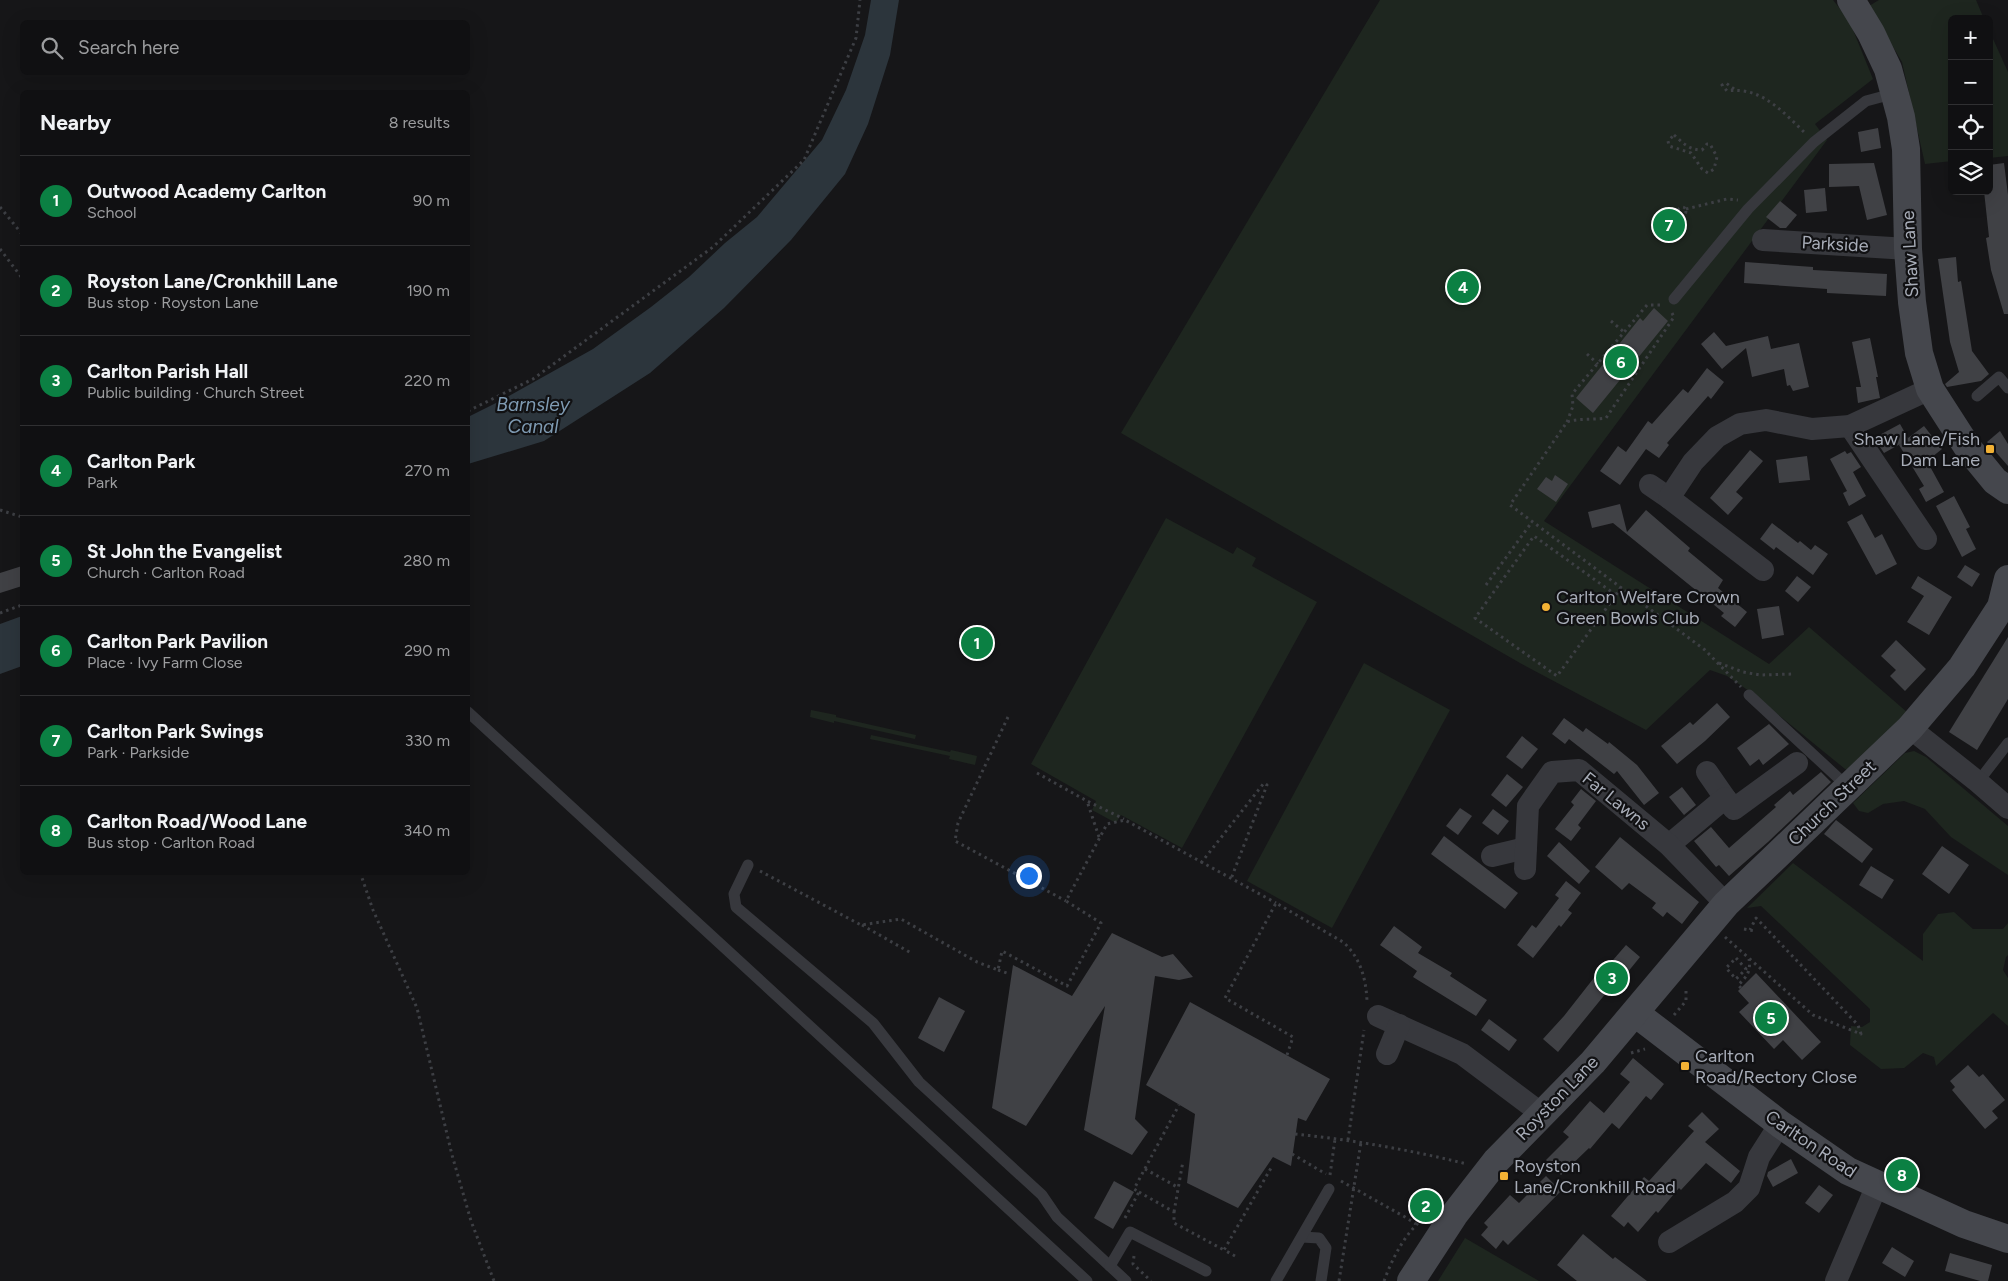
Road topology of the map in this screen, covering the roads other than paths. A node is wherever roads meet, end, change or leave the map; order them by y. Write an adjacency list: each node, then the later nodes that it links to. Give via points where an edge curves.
1 (1851, 0): 2 (street, Shaw Lane, via 1871,33)
2 (1896, 94): 4 (street, Shaw Lane, via 1906,148); 5 (lane, via 1866,101 1814,142 1748,208)
3 (1763, 240): 4 (street, Parkside)
4 (1908, 249): 7 (street, Shaw Lane, via 1919,353)
5 (1670, 302)
6 (2008, 388): 8 (lane, via 1999,377)
7 (1930, 389): 9 (street); 11 (street, Shaw Lane, via 1968,448 1995,481)
8 (1977, 396)
9 (1850, 426): 12 (street, via 1812,429 1766,420 1740,424 1717,437 1693,462); 13 (street)
10 (1650, 485): 12 (street)
11 (2008, 490)
12 (1669, 498): 14 (street)
13 (1926, 539)
14 (1763, 570)
15 (2008, 579): 18 (street, Church Street, via 2001,607 1962,667)
16 (1749, 695): 23 (lane)
17 (470, 714): 43 (lane)
18 (1910, 728): 22 (street); 23 (street, Church Street)
19 (2008, 743): 22 (lane)
20 (1797, 763): 24 (street, via 1734,809)
21 (1708, 772): 24 (street)
22 (1978, 782): 25 (street)
23 (1848, 787): 29 (street, Church Street)
24 (1725, 798): 26 (street)
25 (2008, 808)
26 (1669, 844): 27 (street, Far Lawns, via 1579,770 1552,772 1528,806 1525,859); 29 (street, Far Lawns)
27 (1492, 856)
28 (748, 865): 41 (lane, via 734,894 736,907 873,1023 918,1082 1042,1196 1057,1217)
29 (1726, 904): 30 (street, Church Street)
30 (1635, 1013): 34 (street, Royston Lane); 35 (street, Carlton Road)
31 (1370, 1017): 32 (street)
32 (1399, 1025): 33 (street); 34 (street, via 1462,1054)
33 (1387, 1054)
34 (1542, 1114): 47 (street, Royston Lane, via 1489,1170 1454,1215)
35 (1780, 1124): 36 (street, Carlton Road, via 1848,1171); 40 (street, via 1759,1157 1749,1188 1735,1202)
36 (1877, 1186): 39 (street, Carlton Road, via 1964,1224); 48 (street)
37 (1329, 1189): 38 (lane)
38 (1302, 1237): 45 (lane); 46 (lane, via 1319,1238 1326,1248)
39 (2008, 1239)
40 (1669, 1242)
41 (1110, 1266): 42 (lane, via 1130,1232); 44 (lane)
42 (1206, 1271)
43 (1087, 1281)
44 (1126, 1281)
45 (1276, 1281)
46 (1322, 1281)
47 (1411, 1281)
48 (1836, 1281)

